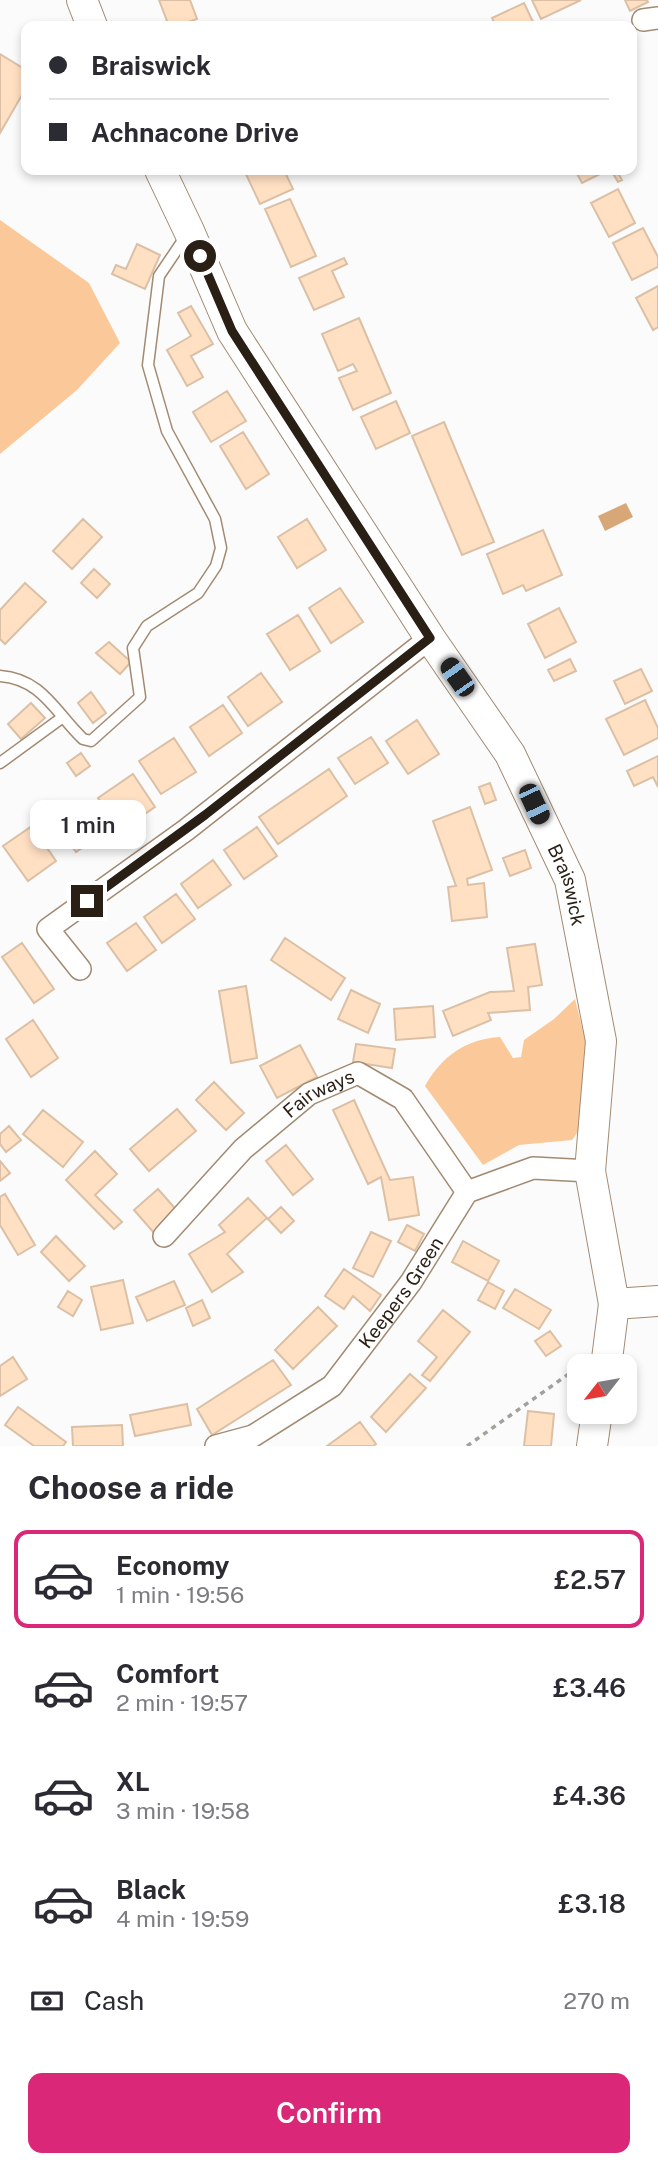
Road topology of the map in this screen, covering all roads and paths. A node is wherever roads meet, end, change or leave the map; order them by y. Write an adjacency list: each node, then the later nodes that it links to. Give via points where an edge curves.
1 (82, 0): 2 (main road)
2 (90, 21)
3 (162, 175): 4 (main road, Braiswick)
4 (189, 231): 5 (main road, Braiswick, via 232,331); 7 (lane, via 159,276 148,365 167,431 215,519 221,548 216,566 198,593 146,626 134,648 140,697 91,741 83,739)
5 (430, 638): 9 (street, via 186,830 48,929); 10 (main road, Braiswick, via 510,754 570,880 601,1041)
6 (0, 676): 7 (lane, via 23,679)
7 (63, 717): 8 (lane)
8 (0, 763)
9 (80, 969)
10 (590, 1171): 11 (street, via 533,1168); 14 (main road, Braiswick)
11 (467, 1192): 12 (street, Fairways, via 403,1099 358,1073 309,1094 243,1149); 18 (street, Keepers Green, via 411,1282 332,1386 253,1436)
12 (164, 1236)
13 (658, 1301): 14 (main road)
14 (614, 1304): 15 (main road, Braiswick)
15 (608, 1354)
16 (567, 1382): 19 (path)
17 (595, 1424): 20 (main road)
18 (216, 1446)
19 (467, 1446)
20 (592, 1446)

